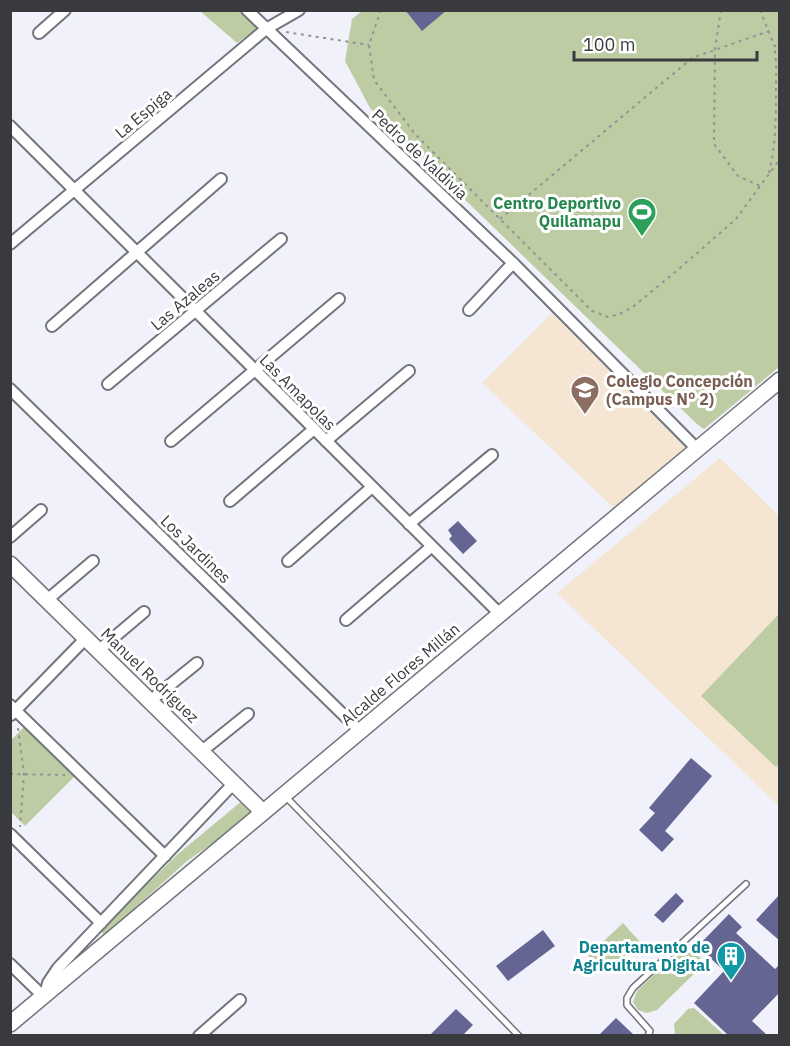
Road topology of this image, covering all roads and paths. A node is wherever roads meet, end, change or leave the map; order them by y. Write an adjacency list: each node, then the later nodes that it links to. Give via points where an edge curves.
1 (65, 10): 9 (street)
2 (247, 10): 7 (street, Pedro de Valdivia)
3 (299, 10): 7 (street, La Espiga)
4 (381, 10): 10 (path)
5 (721, 10): 12 (path)
6 (760, 10): 8 (path)
7 (266, 29): 10 (path); 19 (street, La Espiga); 24 (street, Pedro de Valdivia)
8 (769, 31): 11 (path); 12 (path)
9 (39, 33)
10 (369, 45): 20 (path, via 374,80 414,134)
11 (774, 45): 13 (path); 16 (path, via 776,122)
12 (715, 49): 18 (path, via 714,144 738,176); 20 (path, via 692,58)
13 (780, 50)
14 (10, 126): 19 (street, Las Amapolas)
15 (780, 159): 16 (path)
16 (768, 174): 18 (path)
17 (221, 179): 23 (street)
18 (760, 186): 20 (path, via 736,219 680,268 634,306 608,317 592,311)
19 (75, 190): 22 (street, La Espiga); 23 (street, Las Amapolas)
20 (500, 219)
21 (281, 239): 27 (street, Las Azaleas)
22 (11, 243)
23 (137, 252): 27 (street, Las Amapolas); 28 (street)
24 (513, 263): 26 (street); 37 (street, Pedro de Valdivia)
25 (339, 299): 29 (street)
26 (469, 310)
27 (195, 311): 29 (street, Las Amapolas); 32 (street, Las Azaleas)
28 (52, 326)
29 (255, 371): 34 (street, Las Amapolas); 35 (street)
30 (409, 371): 36 (street)
31 (780, 380): 37 (street, Alcalde Flores Millán)
32 (108, 384)
33 (10, 389): 58 (street, Los Jardines)
34 (314, 429): 36 (street, Las Amapolas); 40 (street)
35 (171, 441)
36 (326, 441): 39 (street, Las Amapolas)
37 (697, 449): 50 (street, Alcalde Flores Millán)
38 (492, 455): 42 (street)
39 (372, 488): 42 (street, Las Amapolas); 46 (street)
40 (230, 501)
41 (41, 510): 43 (street)
42 (409, 524): 44 (street, Las Amapolas)
43 (10, 537)
44 (432, 547): 50 (street, Las Amapolas); 51 (street)
45 (93, 561): 48 (street)
46 (288, 561)
47 (10, 564): 48 (street, Manuel Rodríguez)
48 (47, 600): 52 (street, Manuel Rodríguez)
49 (144, 612): 53 (street)
50 (500, 614): 58 (street, Alcalde Flores Millán)
51 (346, 620)
52 (86, 638): 53 (street, Manuel Rodríguez); 56 (street)
53 (99, 651): 55 (street, Manuel Rodríguez)
54 (197, 663): 55 (street)
55 (150, 700): 59 (street, Manuel Rodríguez)
56 (12, 710): 61 (path); 62 (street)
57 (248, 714): 59 (street)
58 (360, 731): 64 (street, Alcalde Flores Millán)
59 (202, 751): 63 (street, Manuel Rodríguez)
60 (10, 774): 61 (path)
61 (24, 774): 62 (path); 66 (path)
62 (83, 776): 67 (street)
63 (234, 783): 65 (street, Manuel Rodríguez); 67 (street, Alcalde Flores Millán)
64 (284, 794): 65 (street, Alcalde Flores Millán); 75 (lane)
65 (263, 812): 71 (street, Alcalde Flores Millán)
66 (14, 838): 69 (street)
67 (165, 856): 69 (street, Alcalde Flores Millán)
68 (746, 884): 76 (lane, via 633,988 627,1005 650,1031)
69 (101, 923): 71 (street, Alcalde Flores Millán, via 52,975)
70 (10, 964): 71 (street)
71 (44, 997): 73 (street, Alcalde Flores Millán)
72 (240, 1000): 74 (street)
73 (10, 1024)
74 (206, 1033)
75 (519, 1035)
76 (648, 1035)

